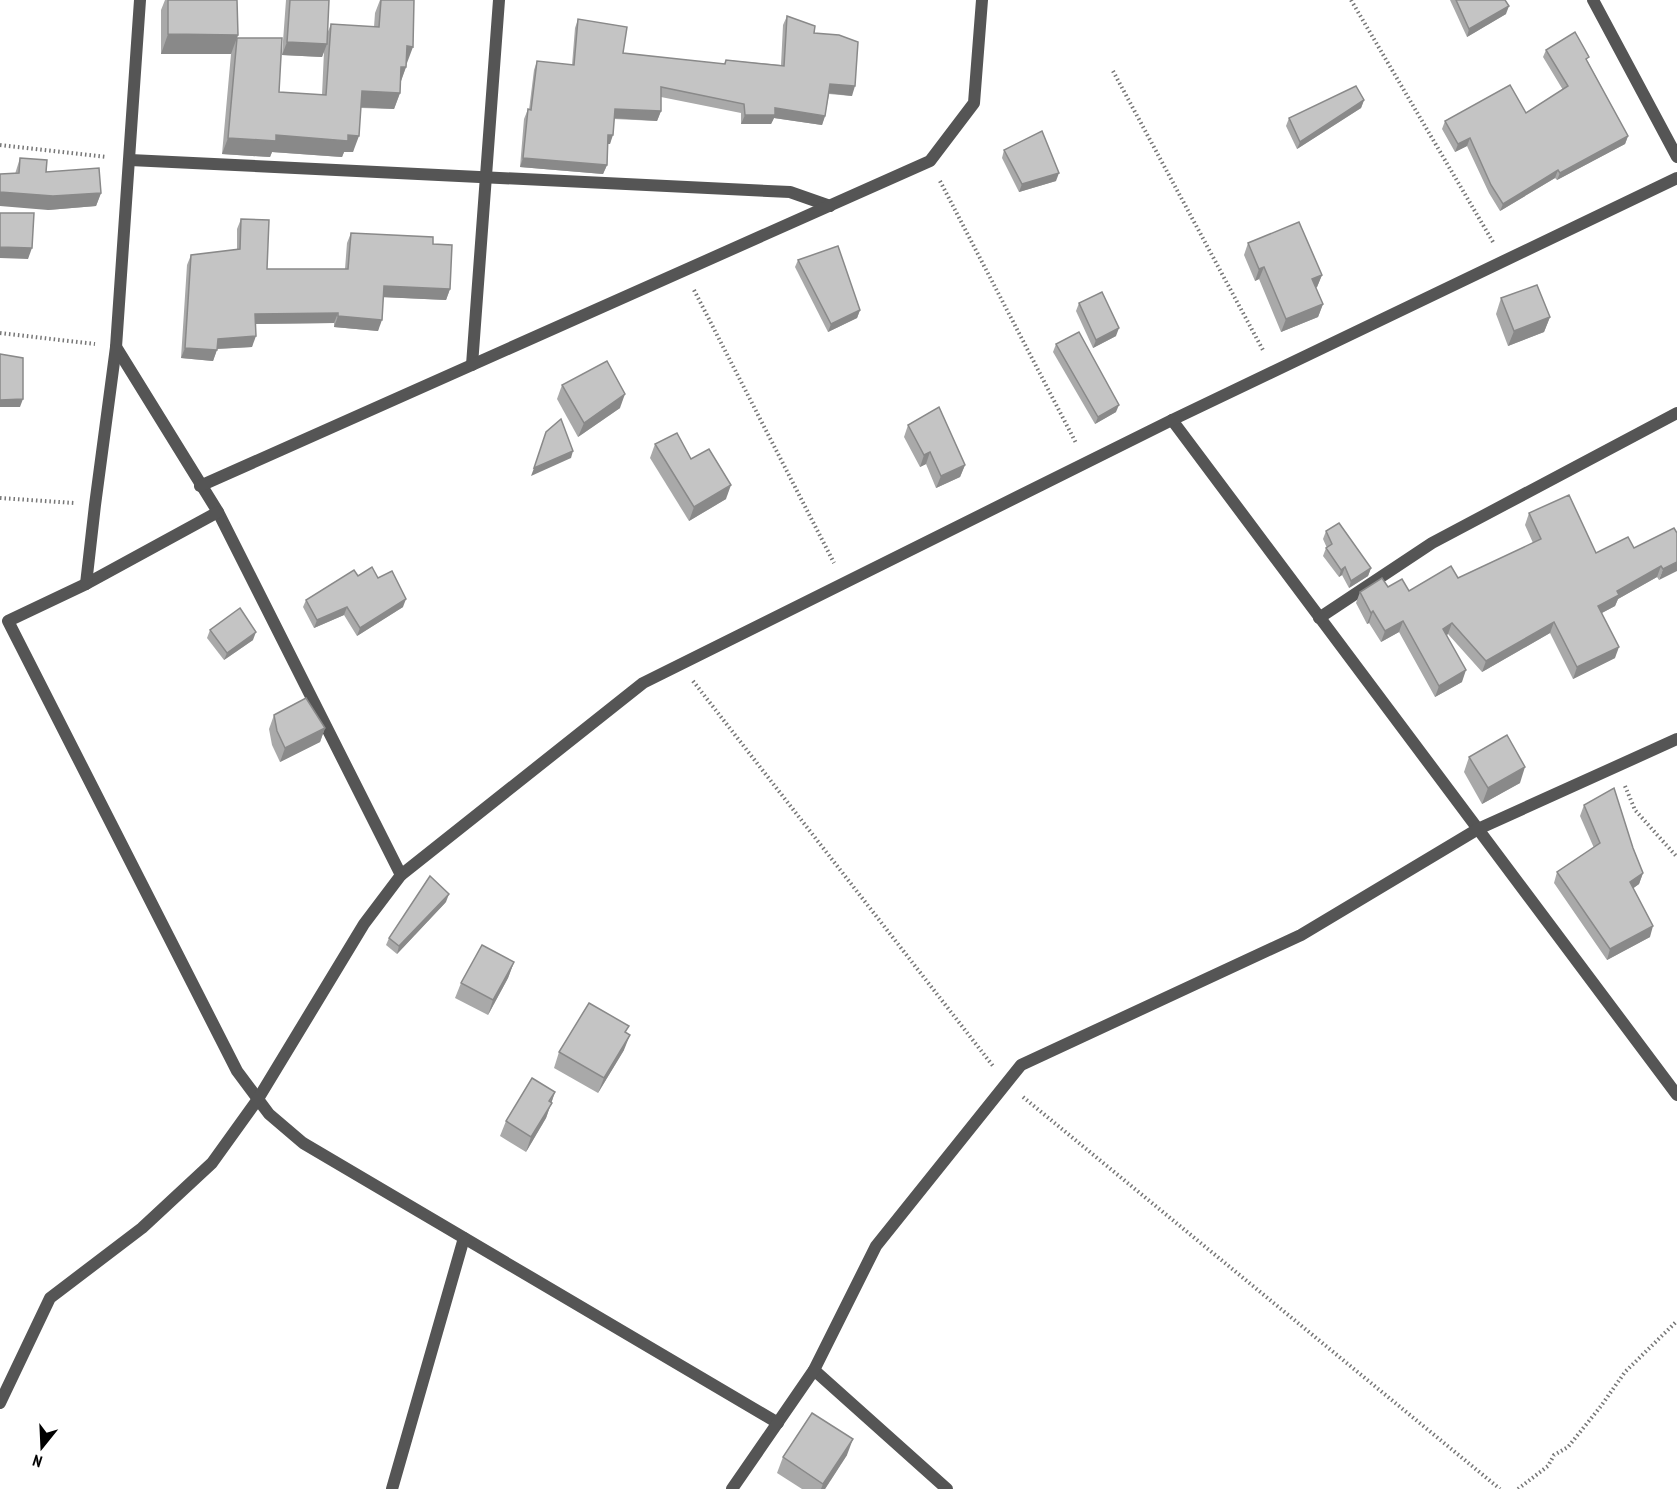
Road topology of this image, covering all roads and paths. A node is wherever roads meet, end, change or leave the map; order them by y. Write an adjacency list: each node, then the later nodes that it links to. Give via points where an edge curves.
1 (140, 0): 9 (street)
2 (499, 0): 11 (street)
3 (982, 0): 10 (street, via 974,102)
4 (1351, 0): 14 (path)
5 (1593, 0): 8 (street)
6 (1113, 71): 19 (path)
7 (0, 145): 9 (path)
8 (1677, 157)
9 (130, 160): 11 (street); 17 (street)
10 (930, 161): 13 (street); 22 (path)
11 (486, 177): 13 (street, via 790,192); 18 (street)
12 (1677, 178): 14 (street)
13 (830, 206): 15 (street)
14 (1504, 261): 19 (street)
15 (684, 271): 18 (street); 27 (path)
16 (0, 333): 17 (path)
17 (116, 347): 23 (street); 25 (street)
18 (472, 365): 23 (street)
19 (1274, 371): 21 (street)
20 (1677, 413): 29 (street, via 1432,543)
21 (1172, 420): 22 (street); 29 (street)
22 (1086, 462): 27 (street)
23 (200, 486): 26 (street)
24 (0, 498): 25 (path)
25 (95, 504): 28 (street)
26 (218, 512): 28 (street); 35 (street)
27 (844, 582): 30 (street)
28 (86, 584): 38 (street, via 8,621 237,1071)
29 (1319, 618): 33 (street)
30 (680, 664): 35 (street, via 643,682); 36 (path)
31 (1677, 739): 32 (street)
32 (1618, 766): 33 (street); 34 (path, via 1635,810)
33 (1478, 829): 36 (street, via 1301,935 1021,1065); 37 (street)
34 (1677, 857)
35 (401, 875): 38 (street, via 364,924)
36 (1006, 1084): 41 (street, via 876,1246); 47 (path)
37 (1677, 1095)
38 (258, 1099): 39 (street, via 269,1114 303,1143); 42 (street, via 212,1163 142,1228 50,1298)
39 (464, 1238): 43 (street); 44 (street)
40 (1677, 1321): 48 (path, via 1625,1372 1568,1447)
41 (814, 1370): 43 (street); 46 (street)
42 (0, 1403)
43 (778, 1423): 45 (street)
44 (392, 1489)
45 (732, 1489)
46 (948, 1489)
47 (1500, 1489)
48 (1518, 1489)

